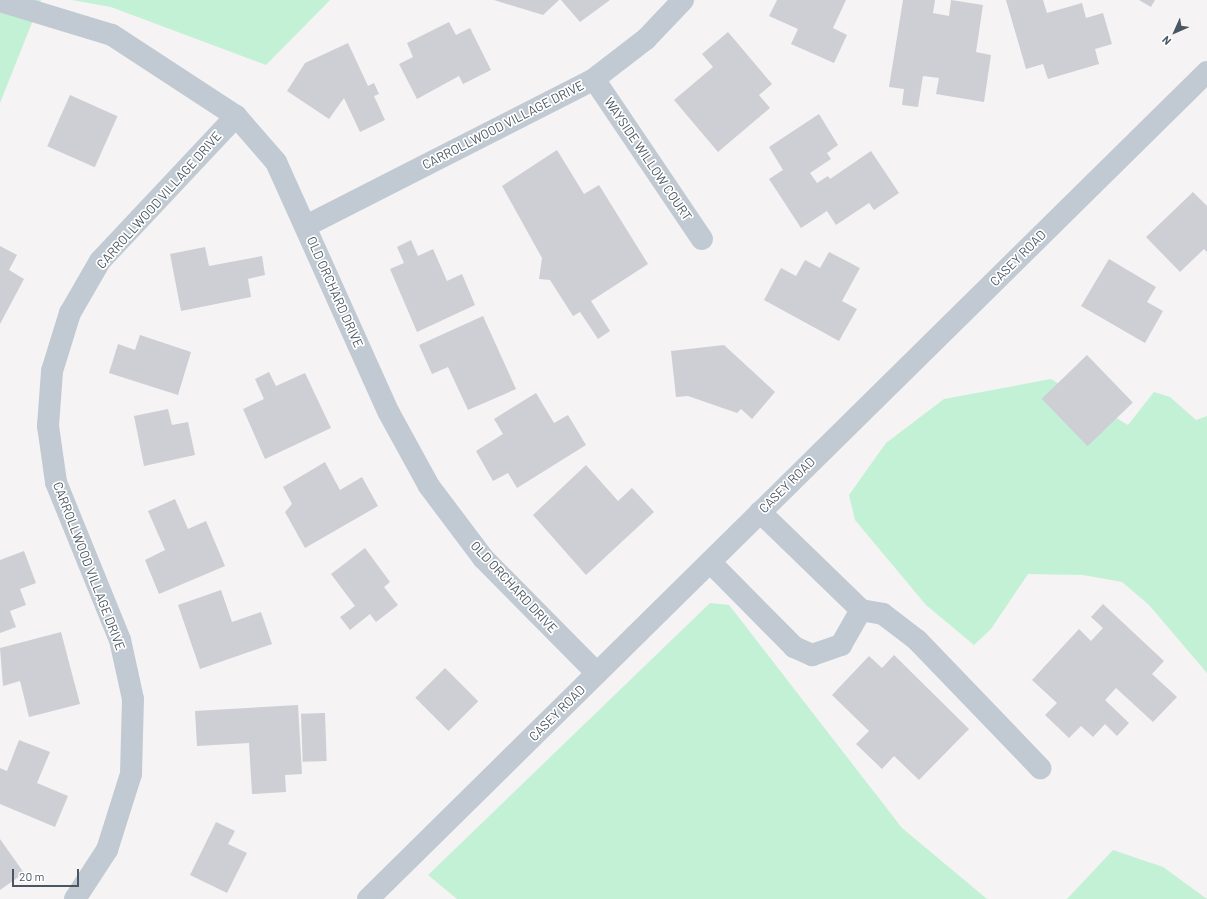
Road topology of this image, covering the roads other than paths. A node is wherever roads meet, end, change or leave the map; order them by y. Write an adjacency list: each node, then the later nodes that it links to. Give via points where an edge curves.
1 (683, 0): 4 (street, CARROLLWOOD VILLAGE DRIVE, via 646,39)
2 (0, 2): 5 (street, OLD ORCHARD DRIVE, via 112,35)
3 (1207, 72): 8 (street, CASEY ROAD)
4 (594, 79): 6 (street, CARROLLWOOD VILLAGE DRIVE); 7 (street, WAYSIDE WILLOW COURT)
5 (236, 116): 6 (street, OLD ORCHARD DRIVE, via 276,162); 13 (street, CARROLLWOOD VILLAGE DRIVE, via 100,261 70,313 52,371 48,426 56,482 120,640 133,699 131,774 107,850)
6 (306, 226): 11 (street, OLD ORCHARD DRIVE, via 389,414 429,486 483,558)
7 (702, 239)
8 (760, 512): 9 (street, CASEY ROAD); 10 (street)
9 (710, 562): 10 (street, via 794,647 812,655 841,646); 11 (street, CASEY ROAD)
10 (861, 610): 12 (street, via 883,614 917,640)
11 (597, 673): 14 (street, CASEY ROAD)
12 (1040, 768)
13 (75, 899)
14 (368, 899)

